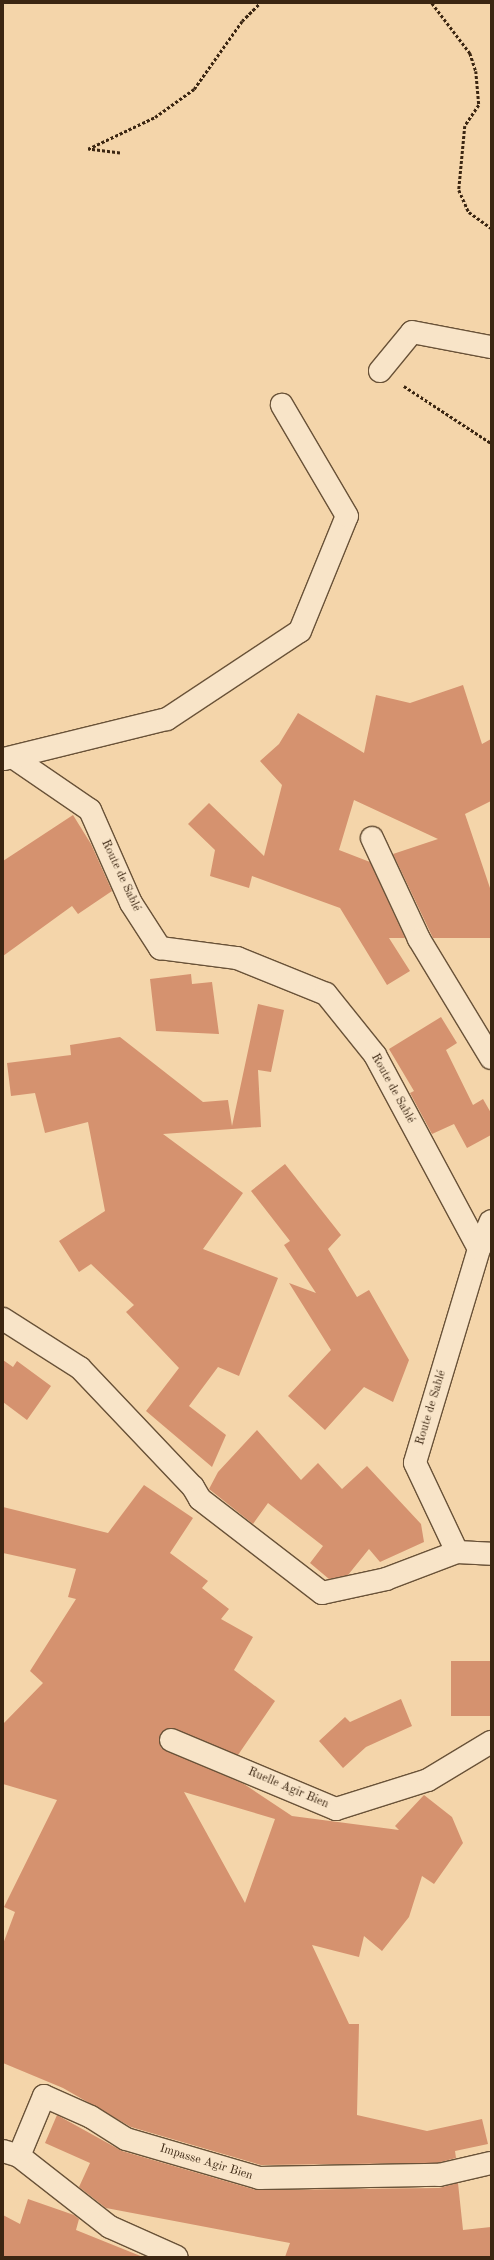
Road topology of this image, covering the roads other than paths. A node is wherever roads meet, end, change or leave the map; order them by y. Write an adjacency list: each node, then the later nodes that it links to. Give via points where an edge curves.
1 (491, 347): 2 (street, via 412,332)
2 (380, 371)
3 (282, 406): 4 (street, via 347,516 300,631 167,719)
4 (8, 758): 8 (street, Route de Sablé, via 90,810 131,903 160,948 237,958 326,994 375,1055)
5 (372, 838): 6 (street, via 419,939)
6 (491, 1058)
7 (491, 1221): 8 (street)
8 (479, 1249): 10 (street, Route de Sablé, via 415,1463)
9 (3, 1319): 10 (street, via 80,1368 193,1487 200,1499 322,1593 386,1579)
10 (457, 1552): 11 (street)
11 (491, 1554)
12 (171, 1740): 13 (street, Ruelle Agir Bien, via 336,1809 428,1780)
13 (491, 1742)
14 (11, 2154): 15 (street, Impasse Agir Bien, via 44,2096 92,2116 126,2139 259,2178 439,2176); 16 (street, via 110,2227)
15 (491, 2163)
16 (177, 2257)

